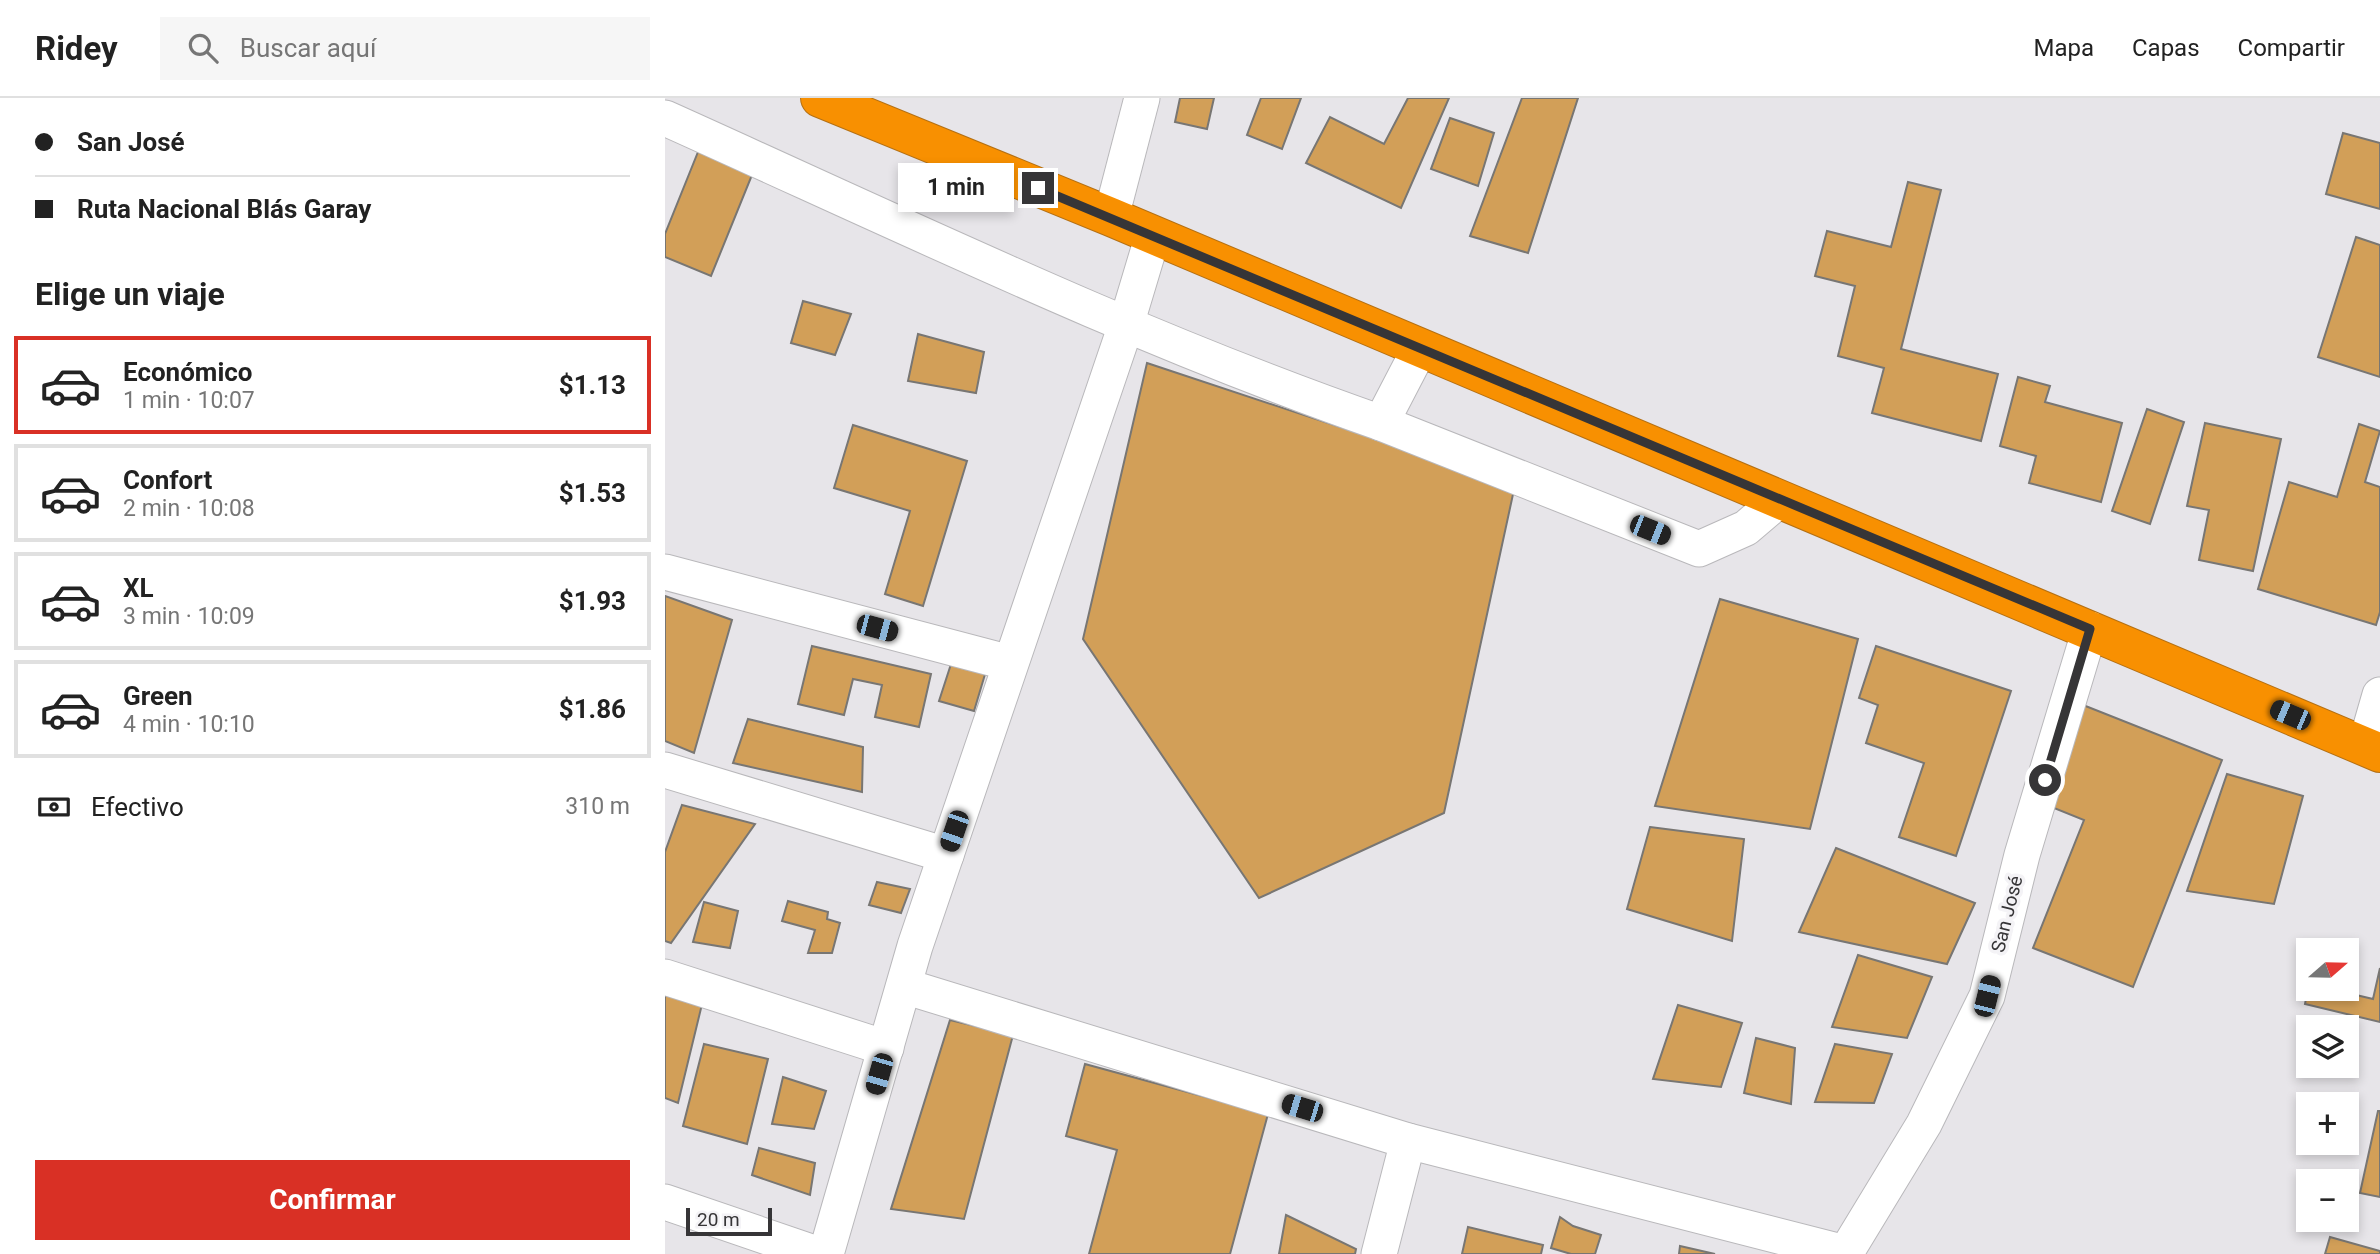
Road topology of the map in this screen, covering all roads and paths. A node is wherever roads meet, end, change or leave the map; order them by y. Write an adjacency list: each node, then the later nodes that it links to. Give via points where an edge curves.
1 (820, 98): 4 (highway)
2 (1142, 98): 4 (street)
3 (665, 118): 6 (street)
4 (1111, 218): 5 (highway)
5 (1153, 235): 6 (street); 7 (highway)
6 (1126, 325): 8 (street); 12 (street)
7 (1420, 348): 8 (street); 9 (highway)
8 (1381, 423): 9 (street, via 1699,549 1746,528)
9 (1780, 499): 11 (highway)
10 (665, 572): 12 (street)
11 (2090, 629): 14 (highway); 25 (street, San José, via 2022,855 1987,996 1924,1124)
12 (1010, 663): 16 (street)
13 (2380, 695): 14 (street)
14 (2372, 750)
15 (665, 770): 16 (street)
16 (946, 855): 18 (street)
17 (665, 977): 19 (street)
18 (904, 985): 19 (street); 20 (street)
19 (886, 1048): 23 (street)
20 (1408, 1141): 24 (street); 25 (street)
21 (665, 1202): 22 (street)
22 (817, 1254)
23 (826, 1254)
24 (1379, 1254)
25 (1845, 1254)

